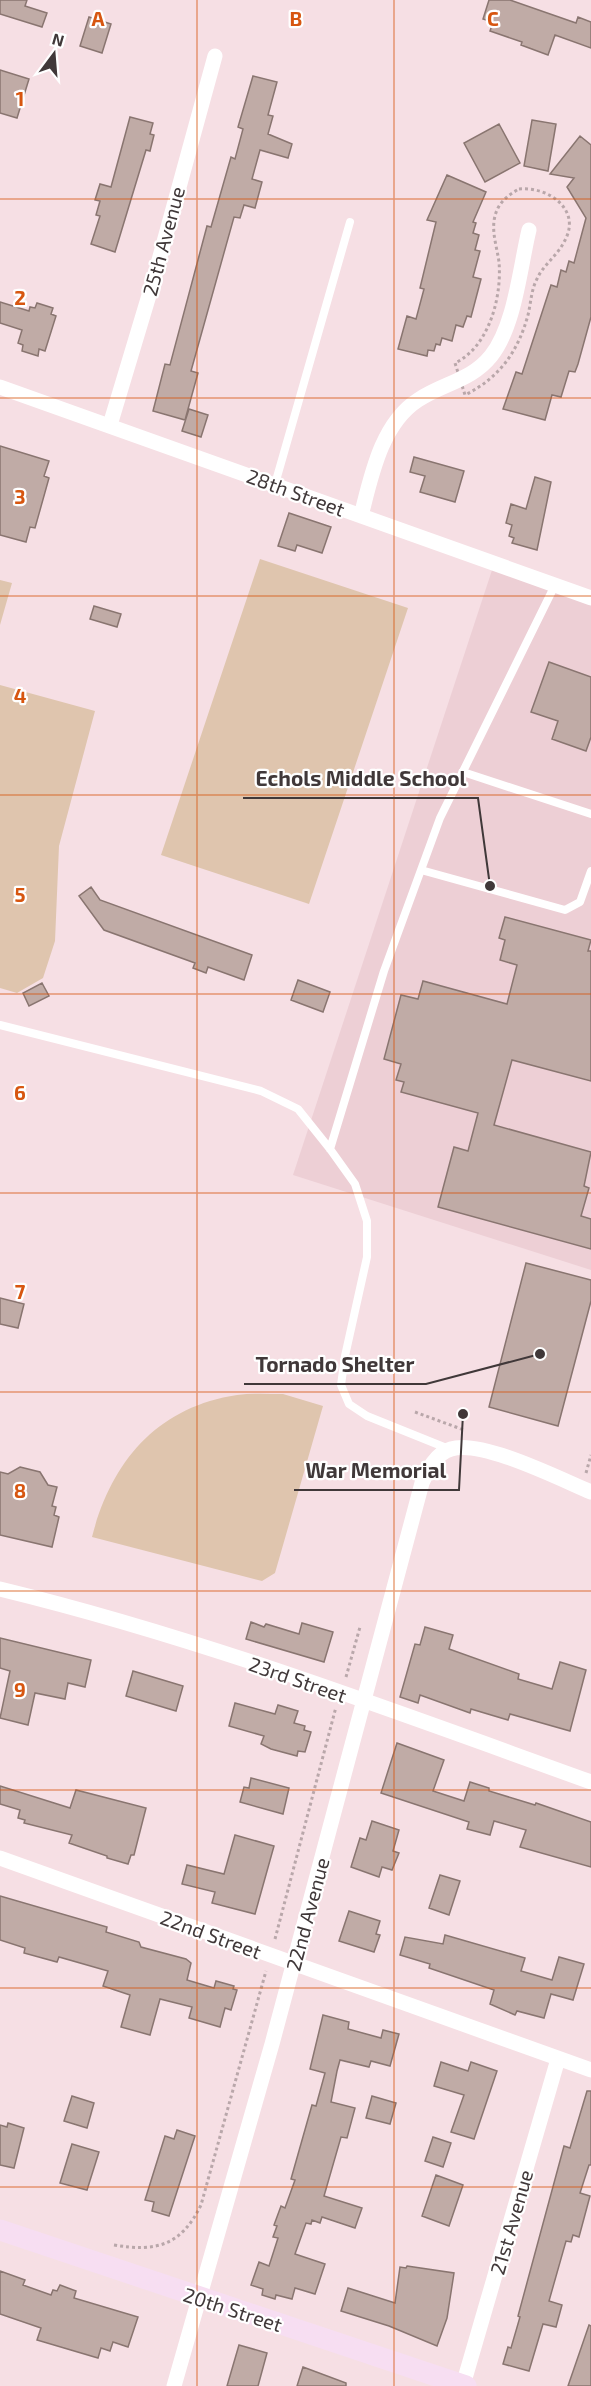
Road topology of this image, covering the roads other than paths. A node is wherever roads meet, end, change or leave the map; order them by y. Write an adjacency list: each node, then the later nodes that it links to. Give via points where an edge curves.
1 (215, 56): 5 (street, 25th Avenue)
2 (350, 222): 6 (lane)
3 (529, 230): 7 (street, via 511,314 493,354 478,370 418,399 401,415 378,455)
4 (0, 387): 5 (street, 28th Street)
5 (110, 425): 6 (street, 28th Street)
6 (275, 484): 7 (street, 28th Street)
7 (361, 516): 8 (street, 28th Street)
8 (555, 585): 9 (street, 28th Street); 10 (lane)
9 (591, 598)
10 (463, 772): 11 (lane); 12 (lane, via 440,818)
11 (591, 814)
12 (421, 870): 13 (lane, via 565,910 580,902); 15 (lane, via 384,971)
13 (591, 871)
14 (0, 1024): 15 (lane, via 261,1091 298,1109)
15 (330, 1149): 16 (lane, via 356,1184 367,1221 367,1257 341,1385 349,1404 367,1416)
16 (449, 1449): 17 (street, via 472,1446); 19 (street, 22nd Avenue, via 431,1463 422,1483)
17 (591, 1492)
18 (0, 1589): 19 (street, 23rd Street, via 194,1642)
19 (363, 1701): 20 (street, 23rd Street); 22 (street, 22nd Avenue)
20 (591, 1782)
21 (0, 1858): 22 (street, 22nd Street)
22 (294, 1964): 23 (street, 22nd Street); 26 (street, 22nd Avenue)
23 (558, 2059): 24 (street, 22nd Street); 28 (street, 21st Avenue)
24 (591, 2070)
25 (0, 2230): 26 (street, 20th Street)
26 (198, 2297): 27 (street, 22nd Avenue); 28 (street, 20th Street)
27 (174, 2386)
28 (464, 2386)

